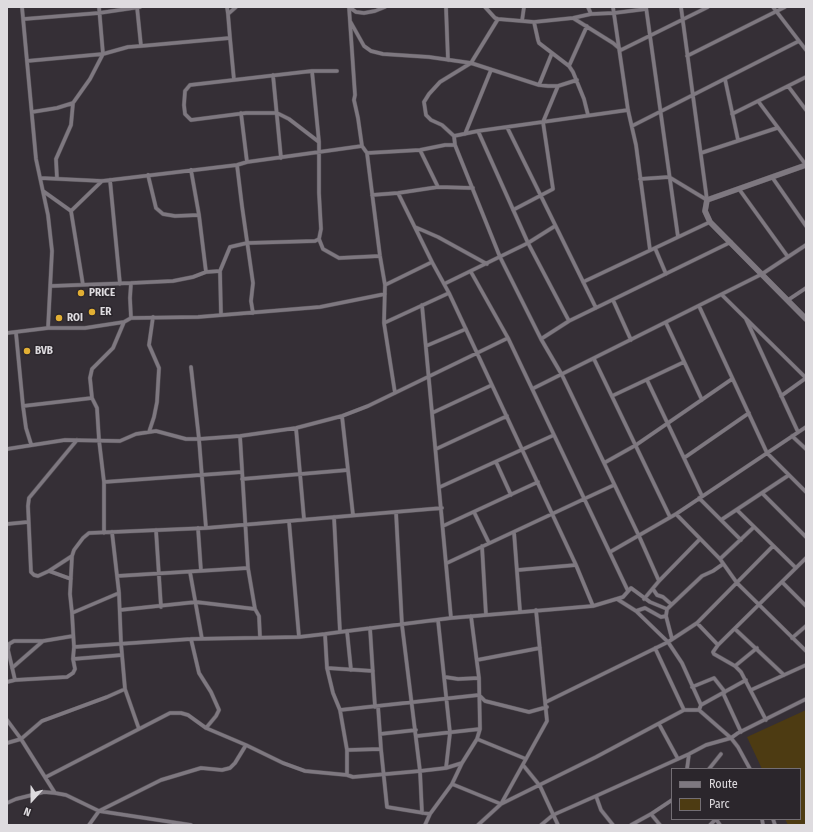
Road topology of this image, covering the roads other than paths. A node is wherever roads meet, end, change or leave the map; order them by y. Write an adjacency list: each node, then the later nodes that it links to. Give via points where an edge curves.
1 (22, 7): 25 (street)
2 (99, 7): 20 (street)
3 (137, 7): 4 (street); 20 (street); 35 (street)
4 (140, 7)
5 (227, 7): 22 (street)
6 (236, 7): 22 (street)
7 (349, 7): 8 (street, via 356,12 364,13); 26 (street)
8 (385, 7)
9 (446, 7): 41 (street)
10 (485, 7): 28 (street)
11 (524, 7): 29 (street)
12 (588, 7): 23 (street)
13 (613, 7): 21 (street)
14 (681, 7): 27 (street)
15 (708, 7): 27 (street)
16 (773, 7): 19 (street)
17 (784, 7): 19 (street)
18 (646, 8): 21 (street); 32 (street)
19 (776, 11): 34 (street); 40 (street)
20 (99, 13): 25 (street); 39 (street)
21 (614, 13): 23 (street); 36 (street)
22 (228, 14): 33 (street)
23 (591, 14): 24 (street)
24 (573, 18): 30 (street); 31 (street)
25 (24, 19): 42 (street)
26 (349, 19): 41 (street, via 361,42 371,51); 77 (street, via 354,100)
27 (683, 19): 32 (street); 40 (street)
28 (498, 20): 29 (street); 43 (street)
29 (522, 22): 30 (street)
30 (534, 22): 38 (street, via 539,43)
31 (587, 26): 36 (street); 44 (street)
32 (650, 36): 36 (street); 62 (street)
33 (230, 38): 35 (street); 51 (street)
34 (799, 41): 37 (street); 50 (street)
35 (141, 46): 39 (street)
36 (621, 50): 59 (street)
37 (806, 50)
38 (552, 53): 44 (street); 53 (street)
39 (103, 54): 42 (street); 58 (street)
40 (687, 56): 56 (street)
41 (448, 60): 43 (street)
42 (27, 61): 61 (street)
43 (471, 63): 45 (street); 73 (street, via 440,82 424,102 426,115)
44 (569, 66): 52 (street)
45 (491, 70): 53 (street); 72 (street)
46 (312, 71): 47 (street); 48 (street); 75 (street)
47 (338, 71)
48 (273, 75): 51 (street); 64 (street)
49 (806, 77): 55 (street)
50 (725, 79): 56 (street); 65 (street)
51 (234, 80): 63 (street, via 190,85 185,90 185,114 191,120)
52 (577, 80): 54 (street); 66 (street)
53 (539, 84): 54 (street)
54 (558, 86): 67 (street)
55 (788, 86): 57 (street); 60 (street)
56 (693, 95): 62 (street); 81 (street)
57 (758, 101): 65 (street); 70 (street)
58 (73, 103): 61 (street); 91 (street, via 71,125 56,159)
59 (628, 110): 66 (street); 68 (street)
60 (806, 110)
61 (32, 112): 90 (street)
62 (660, 112): 68 (street); 88 (street)
63 (241, 113): 64 (street); 83 (street)
64 (277, 113): 75 (street); 82 (street)
65 (732, 114): 74 (street)
66 (588, 115): 67 (street)
67 (543, 122): 69 (street); 101 (street, via 554,186)
68 (632, 126): 92 (street)
69 (507, 127): 71 (street); 101 (street)
70 (777, 128): 74 (street); 85 (street)
71 (478, 131): 72 (street); 103 (street)
72 (464, 134): 73 (street)
73 (454, 136): 76 (street)
74 (738, 140): 81 (street)
75 (319, 142): 79 (street)
76 (455, 145): 78 (street); 96 (street)
77 (362, 146): 79 (street); 80 (street)
78 (420, 150): 80 (street); 95 (street)
79 (319, 153): 82 (street); 111 (street)
80 (367, 153): 100 (street)
81 (701, 153): 102 (street)
82 (282, 158): 83 (street)
83 (247, 162): 84 (street)
84 (238, 165): 86 (street); 113 (street)
85 (806, 165): 89 (street)
86 (191, 170): 87 (street); 105 (street)
87 (148, 175): 93 (street); 105 (street, via 156,208 163,214)
88 (669, 177): 92 (street); 102 (street); 110 (street)
89 (772, 177): 97 (street); 108 (street)
90 (40, 178): 91 (street); 98 (street)
91 (57, 179): 94 (street)
92 (640, 179): 117 (street)
93 (110, 180): 94 (street); 130 (street)
94 (102, 181): 104 (street)
95 (438, 187): 96 (street); 99 (street)
96 (473, 188): 119 (street)
97 (739, 189): 102 (street); 120 (street)
98 (43, 191): 104 (street); 134 (street, via 52,250)
99 (398, 193): 100 (street); 109 (street)
100 (372, 195): 118 (street)
101 (540, 195): 103 (street); 107 (street)
102 (707, 200): 106 (street, via 705,211)
103 (512, 210): 114 (street)
104 (71, 211): 132 (street)
105 (200, 215): 123 (street)
106 (710, 222): 110 (street); 112 (street)
107 (555, 226): 114 (street); 128 (street)
108 (806, 226)
109 (415, 227): 121 (street); 122 (street)
110 (678, 237): 116 (street)
111 (319, 239): 113 (street); 118 (street, via 323,249 339,258)
112 (731, 242): 126 (street); 127 (street)
113 (247, 243): 124 (street, via 230,247); 144 (street, via 253,283)
114 (528, 243): 119 (street); 150 (street)
115 (806, 245): 120 (street)
116 (655, 248): 117 (street); 126 (street)
117 (650, 250): 128 (street)
118 (380, 256): 133 (street)
119 (500, 257): 122 (street); 159 (street)
120 (788, 257): 127 (street)
121 (432, 262): 131 (street); 133 (street)
122 (487, 264): 125 (street)
123 (206, 272): 124 (street); 129 (street, via 173,281)
124 (220, 272): 145 (street)
125 (471, 272): 131 (street); 158 (street)
126 (666, 274): 139 (street)
127 (762, 274): 138 (street); 140 (street)
128 (583, 282): 143 (street)
129 (131, 283): 130 (street); 146 (street)
130 (120, 284): 132 (street)
131 (444, 284): 136 (street)
132 (83, 285): 134 (street)
133 (385, 285): 137 (street)
134 (51, 286): 154 (street)
135 (806, 288): 140 (street)
136 (449, 293): 141 (street); 155 (street)
137 (385, 294): 144 (street, via 332,305); 152 (street)
138 (722, 294): 142 (street); 148 (street)
139 (613, 300): 143 (street); 160 (street)
140 (788, 300): 149 (street)
141 (422, 305): 152 (street); 161 (street)
142 (699, 306): 153 (street); 169 (street)
143 (596, 308): 150 (street)
144 (253, 313): 145 (street)
145 (221, 315): 147 (street)
146 (131, 318): 147 (street); 151 (street)
147 (153, 318): 186 (street, via 149,345 159,368 154,417)
148 (746, 319): 168 (street); 175 (street)
149 (806, 319)
150 (569, 321): 159 (street)
151 (124, 322): 154 (street, via 85,328); 176 (street, via 113,348 92,369)
152 (384, 323): 173 (street)
153 (666, 323): 160 (street); 164 (street)
154 (48, 328): 157 (street)
155 (466, 329): 161 (street); 162 (street)
156 (7, 333): 157 (street)
157 (16, 333): 178 (street)
158 (508, 338): 162 (street); 172 (street)
159 (541, 339): 166 (street)
160 (631, 340): 163 (street)
161 (426, 346): 167 (street)
162 (477, 353): 167 (street); 171 (street)
163 (594, 359): 166 (street); 174 (street)
164 (684, 362): 170 (street); 177 (street)
165 (191, 367): 191 (street)
166 (562, 375): 172 (street); 203 (street)
167 (429, 376): 173 (street); 179 (street)
168 (806, 378): 175 (street)
169 (732, 379): 177 (street); 180 (street)
170 (647, 380): 174 (street); 183 (street)
171 (492, 385): 179 (street); 182 (street)
172 (532, 389): 188 (street)
173 (395, 394): 181 (street)
174 (612, 396): 195 (street)
175 (781, 396): 187 (street)
176 (92, 398): 178 (street); 193 (street, via 97,408)
177 (702, 400): 183 (street)
178 (23, 406): 194 (street)
179 (432, 413): 197 (street)
180 (749, 413): 200 (street); 201 (street)
181 (342, 416): 185 (street); 204 (street)
182 (506, 416): 197 (street); 198 (street)
183 (668, 423): 195 (street); 201 (street)
184 (806, 427): 187 (street)
185 (296, 428): 189 (street); 207 (street)
186 (149, 432): 191 (street, via 156,431 186,440); 193 (street, via 120,441)
187 (798, 432): 190 (street)
188 (554, 435): 198 (street); 218 (street)
189 (240, 436): 191 (street); 205 (street)
190 (792, 436): 199 (street); 200 (street)
191 (199, 439): 206 (street)
192 (77, 440): 193 (street); 194 (street); 231 (street, via 30,498)
193 (99, 440): 210 (street)
194 (31, 444): 196 (street)
195 (636, 445): 203 (street); 227 (street)
196 (7, 449)
197 (436, 449): 213 (street)
198 (522, 449): 202 (street); 211 (street)
199 (806, 449)
200 (767, 453): 208 (street); 217 (street)
201 (684, 458): 217 (street)
202 (496, 462): 213 (street); 216 (street)
203 (604, 463): 212 (street)
204 (348, 470): 207 (street); 225 (street)
205 (242, 472): 206 (street); 209 (street)
206 (202, 474): 210 (street); 237 (street)
207 (300, 474): 209 (street); 228 (street)
208 (789, 475): 214 (street); 215 (street)
209 (242, 479): 233 (street)
210 (104, 482): 239 (street)
211 (538, 482): 216 (street); 223 (street)
212 (614, 485): 218 (street); 242 (street)
213 (440, 487): 219 (street)
214 (806, 492)
215 (762, 493): 220 (street); 243 (street)
216 (511, 495): 222 (street)
217 (701, 497): 224 (street); 229 (street)
218 (585, 499): 223 (street); 249 (street)
219 (442, 508): 221 (street); 234 (street)
220 (737, 510): 229 (street); 235 (street)
221 (396, 512): 225 (street); 292 (street)
222 (474, 512): 234 (street); 246 (street)
223 (552, 514): 241 (street); 255 (street)
224 (676, 514): 227 (street); 244 (street)
225 (353, 515): 226 (street)
226 (334, 517): 228 (street); 297 (street)
227 (670, 517): 242 (street)
228 (304, 519): 230 (street)
229 (721, 520): 245 (street)
230 (289, 521): 233 (street); 301 (street)
231 (28, 522): 232 (street); 259 (street, via 32,572 38,576)
232 (7, 524)
233 (245, 524): 237 (street); 256 (street)
234 (443, 526): 253 (street)
235 (754, 527): 245 (street); 248 (street)
236 (198, 528): 237 (street); 238 (street); 260 (street)
237 (206, 528)
238 (156, 530): 240 (street); 262 (street)
239 (104, 532): 240 (street); 250 (street, via 89,533)
240 (112, 532): 263 (street)
241 (514, 532): 246 (street); 258 (street)
242 (639, 536): 249 (street); 265 (street)
243 (806, 537)
244 (700, 539): 252 (street); 265 (street)
245 (740, 540): 252 (street)
246 (489, 543): 247 (street)
247 (482, 546): 253 (street); 286 (street)
248 (773, 546): 257 (street); 267 (street)
249 (610, 552): 269 (street)
250 (72, 556): 259 (street); 264 (street)
251 (806, 558): 257 (street)
252 (720, 559): 254 (street)
253 (447, 563): 289 (street)
254 (723, 564): 267 (street); 274 (street, via 702,576)
255 (576, 565): 258 (street); 277 (street)
256 (248, 568): 260 (street); 279 (street)
257 (796, 568): 266 (street)
258 (518, 570): 283 (street)
259 (49, 571): 264 (street)
260 (201, 571): 261 (street)
261 (190, 572): 262 (street); 273 (street)
262 (159, 574): 263 (street); 278 (street)
263 (117, 576): 270 (street)
264 (71, 580): 285 (street)
265 (659, 581): 268 (street)
266 (782, 582): 275 (street); 276 (street)
267 (737, 583): 275 (street); 291 (street)
268 (653, 589): 272 (street); 274 (street)
269 (628, 591): 271 (street); 272 (street, via 631,588)
270 (119, 593): 281 (street); 285 (street)
271 (617, 599): 277 (street); 284 (street)
272 (644, 599): 280 (street)
273 (196, 602): 278 (street); 279 (street); 304 (street)
274 (671, 604): 280 (street)
275 (759, 604): 295 (street); 302 (street)
276 (806, 605)
277 (593, 606): 282 (street)
278 (161, 607): 281 (street)
279 (255, 609): 300 (street, via 259,616)
280 (667, 609): 288 (street)
281 (120, 610): 307 (street)
282 (536, 610): 283 (street); 310 (street)
283 (520, 611): 286 (street)
284 (636, 611): 288 (street, via 645,608 661,617); 305 (street)
285 (72, 613): 299 (street)
286 (486, 615): 287 (street)
287 (471, 616): 289 (street); 316 (street)
288 (666, 616): 305 (street)
289 (451, 618): 290 (street)
290 (438, 620): 292 (street); 324 (street)
291 (697, 623): 305 (street); 308 (street)
292 (402, 625): 294 (street); 336 (street)
293 (806, 626): 302 (street)
294 (370, 628): 296 (street); 322 (street)
295 (734, 629): 308 (street); 312 (street)
296 (347, 631): 297 (street); 321 (street)
297 (340, 632): 298 (street)
298 (324, 634): 301 (street); 320 (street)
299 (73, 636): 306 (street); 309 (street)
300 (260, 637): 301 (street); 304 (street)
301 (299, 637)
302 (792, 638): 313 (street)
303 (191, 639): 304 (street); 307 (street); 346 (street, via 199,673 219,710)
304 (202, 639)
305 (670, 640): 311 (street); 329 (street)
306 (43, 641): 319 (street); 319 (street, via 14,641 10,644 8,650)
307 (121, 643): 309 (street); 314 (street)
308 (718, 645): 318 (street, via 714,649 714,654)
309 (74, 647): 315 (street)
310 (540, 648): 316 (street); 337 (street)
311 (655, 648): 337 (street); 341 (street)
312 (757, 648): 318 (street); 323 (street)
313 (806, 651)
314 (122, 655): 315 (street); 330 (street)
315 (73, 658): 326 (street, via 75,669 67,677)
316 (477, 660): 325 (street)
317 (806, 664): 323 (street)
318 (736, 666): 327 (street)
319 (12, 668): 326 (street)
320 (327, 668): 321 (street); 340 (street)
321 (351, 670): 322 (street)
322 (373, 672): 339 (street)
323 (784, 675): 331 (street)
324 (445, 677): 325 (street, via 458,680); 334 (street)
325 (479, 678): 333 (street)
326 (15, 680): 328 (street)
327 (746, 680): 331 (street); 332 (street)
328 (7, 682)
329 (692, 687): 332 (street, via 714,678); 338 (street)
330 (125, 689): 347 (street); 355 (street, via 42,721)
331 (751, 690): 344 (street)
332 (724, 692): 338 (street); 350 (street)
333 (479, 695): 334 (street); 337 (street, via 485,701 529,712); 348 (street)
334 (447, 699): 336 (street); 351 (street)
335 (806, 699): 344 (street)
336 (412, 702): 339 (street); 349 (street)
337 (546, 704): 363 (street, via 547,721)
338 (701, 705): 342 (street)
339 (377, 707): 340 (street); 352 (street)
340 (340, 710): 360 (street)
341 (684, 710): 342 (street); 345 (street)
342 (699, 710): 354 (street)
343 (7, 720): 355 (street)
344 (766, 720): 350 (street)
345 (659, 724): 364 (street); 376 (street)
346 (206, 728): 347 (street, via 188,715 170,713); 358 (street)
347 (139, 729): 374 (street)
348 (480, 729): 351 (street); 356 (street)
349 (416, 730): 352 (street); 353 (street)
350 (741, 732): 354 (street)
351 (450, 733): 353 (street); 367 (street)
352 (380, 734): 359 (street)
353 (417, 736): 371 (street)
354 (731, 738): 361 (street, via 706,745); 370 (street)
355 (21, 739): 357 (street); 374 (street)
356 (477, 739): 363 (street); 365 (street)
357 (7, 743)
358 (246, 745): 373 (street, via 305,771); 382 (street, via 230,768 201,768 161,780)
359 (381, 749): 360 (street); 372 (street)
360 (346, 750): 373 (street)
361 (689, 754): 364 (street); 368 (street)
362 (721, 754): 369 (street)
363 (526, 759): 366 (street)
364 (678, 759): 378 (street)
365 (462, 763): 367 (street); 375 (street)
366 (523, 765): 376 (street); 381 (street)
367 (446, 768): 371 (street)
368 (687, 768)
369 (710, 768)
370 (749, 768)
371 (420, 771): 372 (street); 383 (street)
372 (384, 774): 373 (street, via 354,777); 383 (street, via 387,807)
373 (347, 775)
374 (46, 777): 377 (street)
375 (452, 784): 381 (street); 384 (street)
376 (540, 786): 381 (street); 386 (street)
377 (55, 793): 380 (street, via 44,792); 382 (street, via 66,795)
378 (596, 796): 386 (street); 393 (street, via 601,810)
379 (671, 801): 385 (street)
380 (7, 803)
381 (501, 804): 390 (street)
382 (99, 811): 387 (street); 388 (street)
383 (422, 813): 384 (street)
384 (430, 814): 389 (street)
385 (651, 814): 394 (street); 395 (street)
386 (553, 815): 391 (street); 392 (street)
387 (89, 825)
388 (191, 825)
389 (425, 825)
390 (478, 825)
391 (541, 825)
392 (558, 825)
393 (613, 825)
394 (631, 825)
395 (660, 825)

